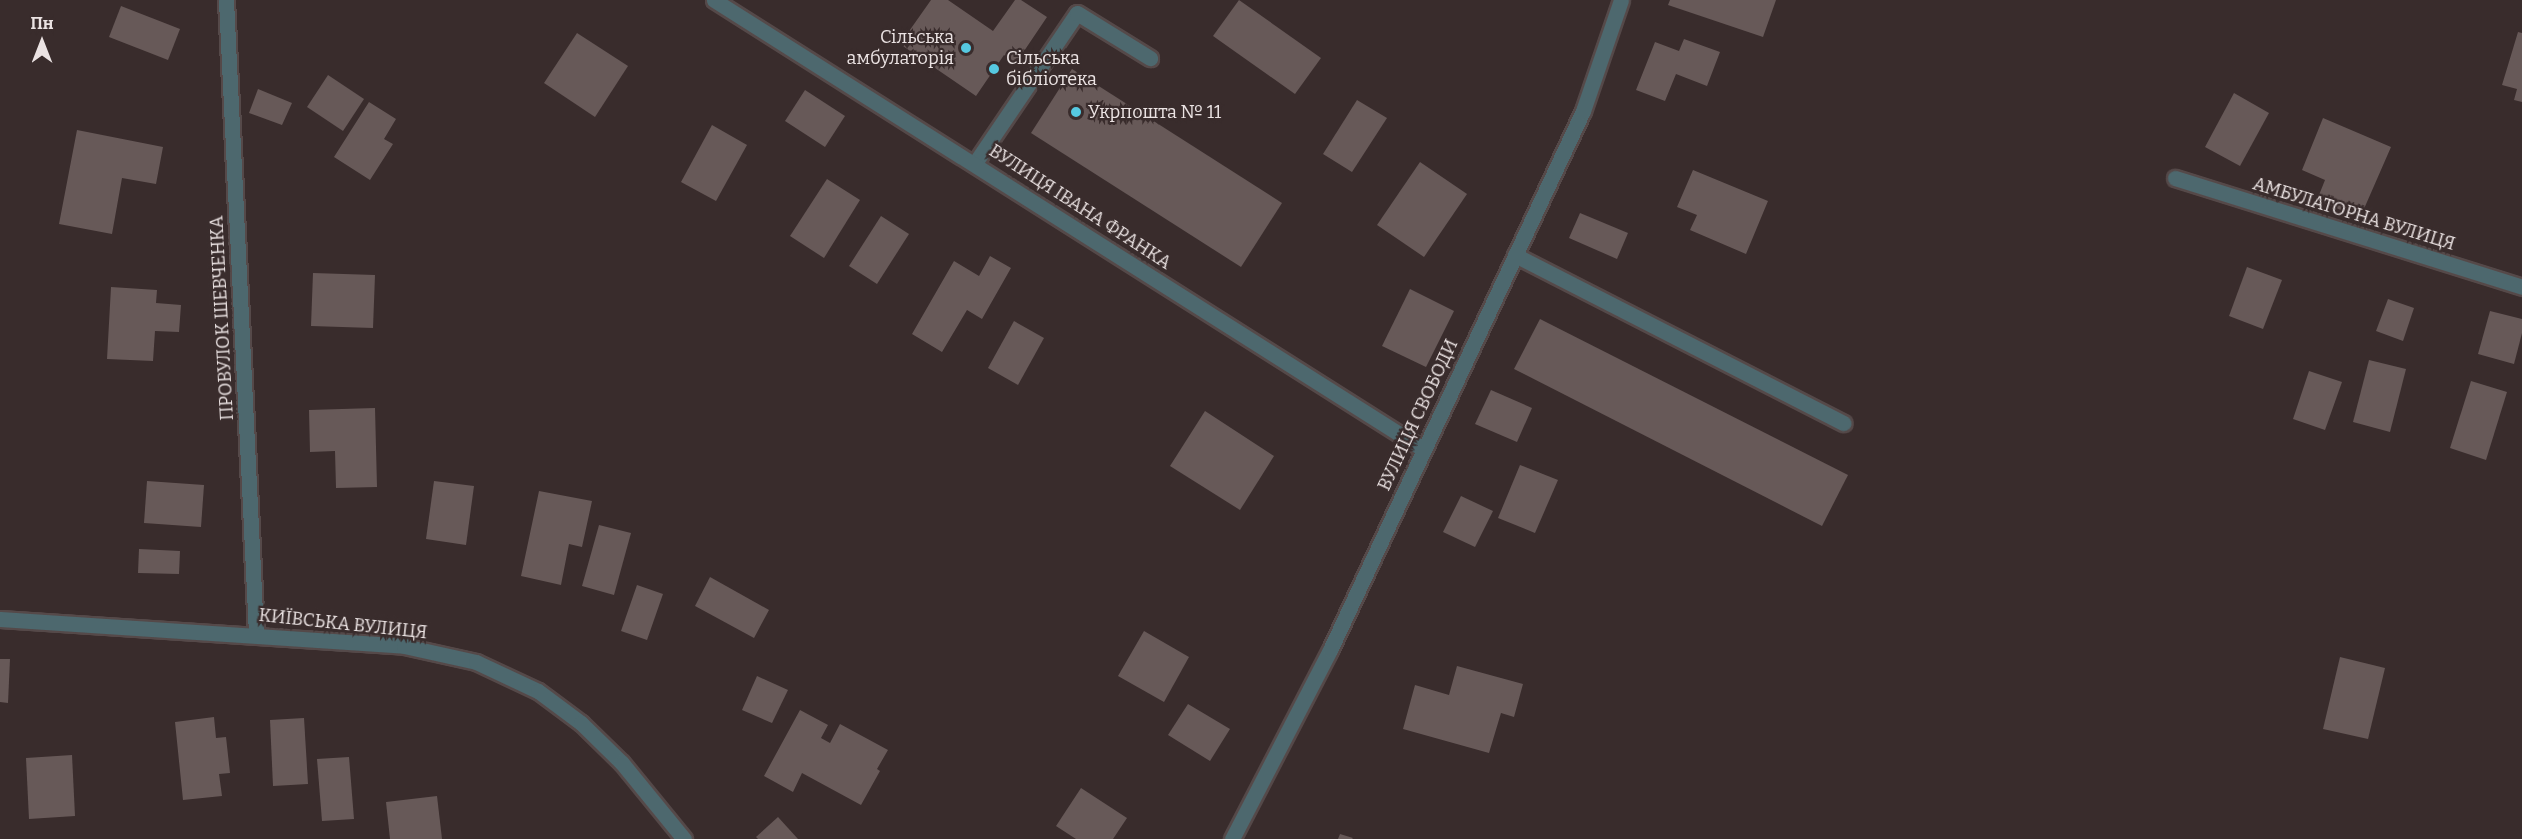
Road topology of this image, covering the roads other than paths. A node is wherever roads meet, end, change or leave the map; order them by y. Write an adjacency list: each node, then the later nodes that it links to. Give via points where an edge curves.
1 (226, 0): 12 (street, ПРОВУЛОК ШЕВЧЕНКА)
2 (714, 0): 5 (street, ВУЛИЦЯ ІВАНА ФРАНКА)
3 (1621, 0): 7 (street, ВУЛИЦЯ СВОБОДИ, via 1583,111)
4 (1150, 58): 5 (street, via 1077,13)
5 (975, 164): 10 (street, ВУЛИЦЯ ІВАНА ФРАНКА)
6 (2175, 178): 8 (street, АМБУЛАТОРНА ВУЛИЦЯ)
7 (1515, 255): 9 (street); 10 (street, ВУЛИЦЯ СВОБОДИ)
8 (2522, 287)
9 (1843, 423)
10 (1423, 450): 14 (street, ВУЛИЦЯ СВОБОДИ, via 1330,650)
11 (0, 619): 12 (street, КИЇВСЬКА ВУЛИЦЯ)
12 (256, 634): 13 (street, КИЇВСЬКА ВУЛИЦЯ, via 404,646 476,662 538,692 581,723 622,763)
13 (684, 839)
14 (1232, 839)

